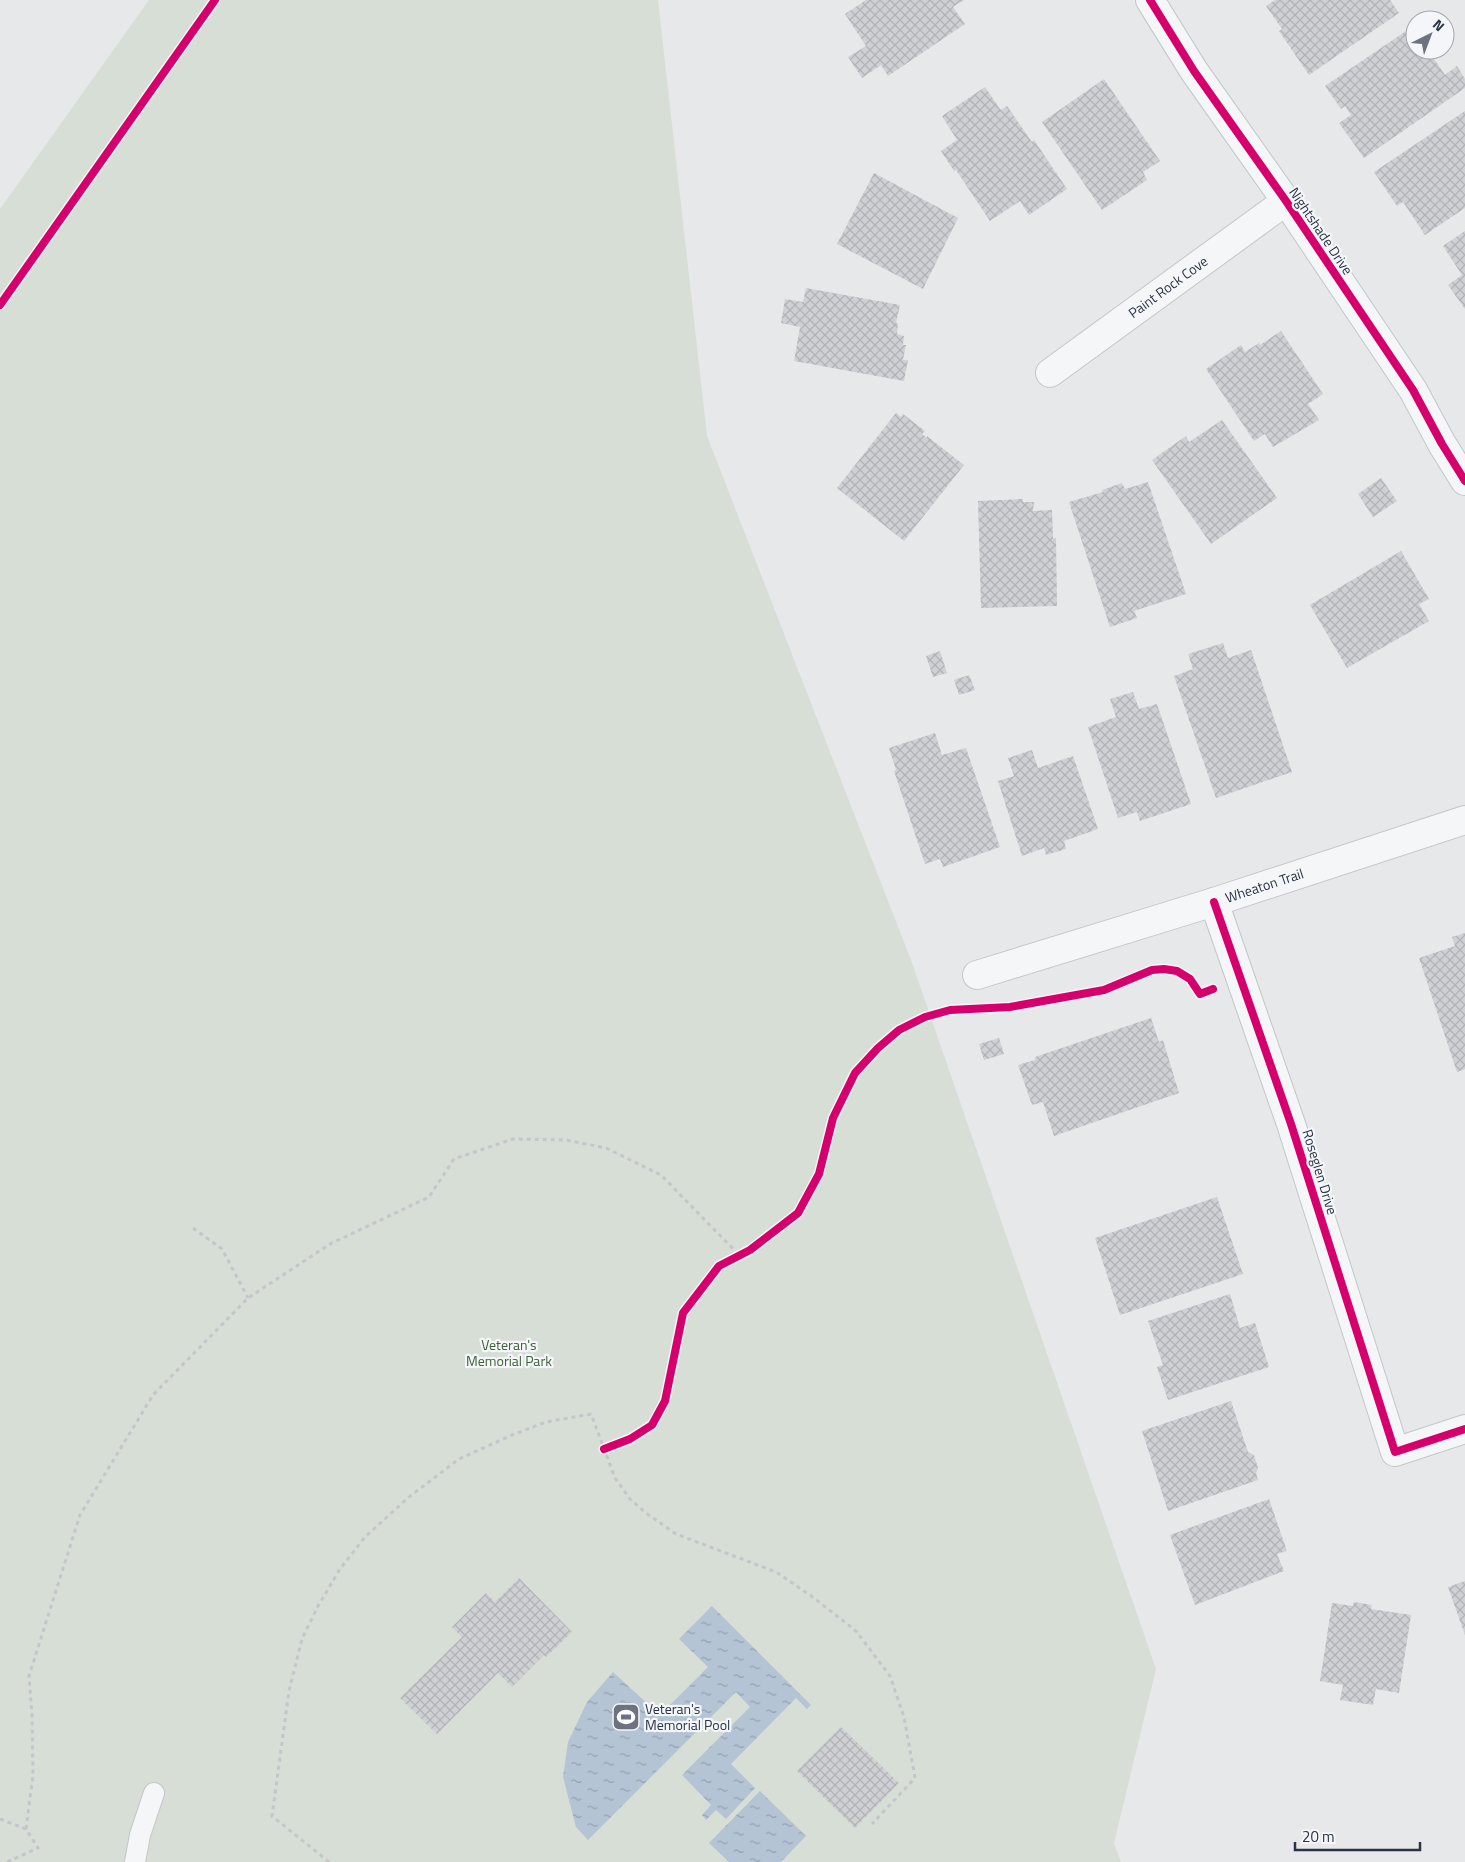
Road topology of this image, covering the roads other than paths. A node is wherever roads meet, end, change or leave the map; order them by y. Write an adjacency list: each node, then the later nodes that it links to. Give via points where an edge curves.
1 (1150, 0): 2 (street, Nightshade Drive, via 1194,71)
2 (1286, 201): 3 (street, Paint Rock Cove); 4 (street, Nightshade Drive, via 1413,390)
3 (1050, 373)
4 (1465, 481)
5 (1465, 820): 6 (street, Wheaton Trail)
6 (1214, 902): 7 (street, Wheaton Trail); 8 (street, Roseglen Drive, via 1291,1124 1395,1452)
7 (977, 976)
8 (1465, 1429)
9 (154, 1793): 10 (lane)
10 (135, 1862)

